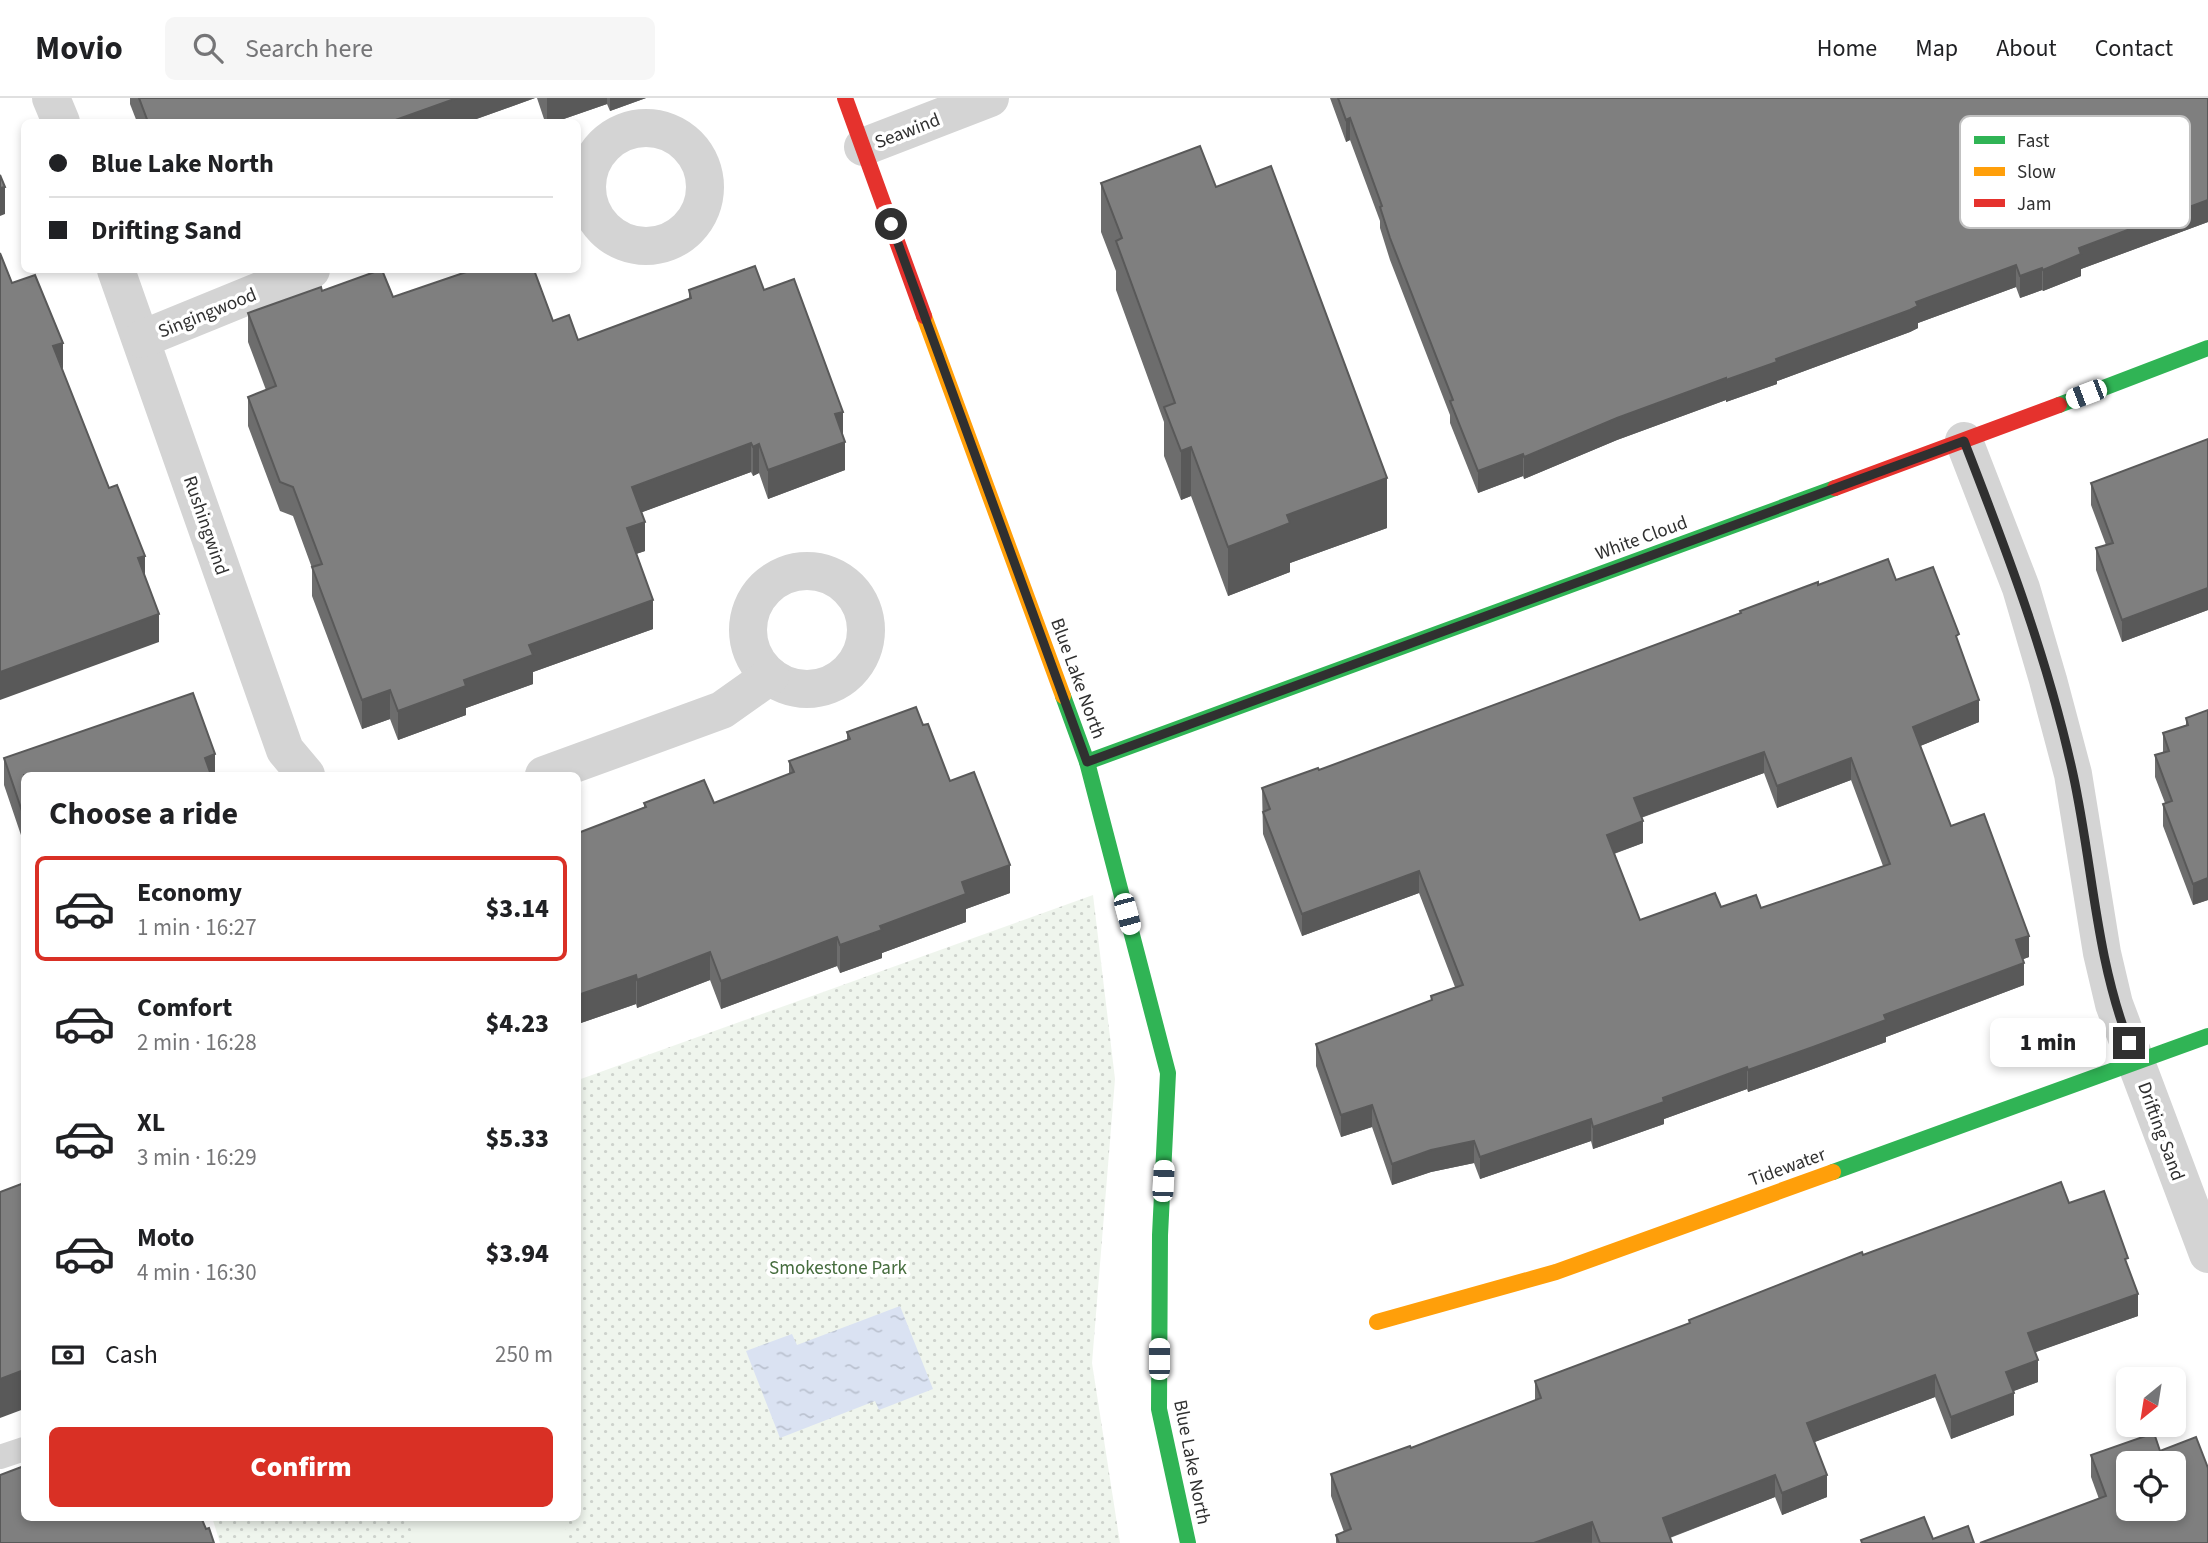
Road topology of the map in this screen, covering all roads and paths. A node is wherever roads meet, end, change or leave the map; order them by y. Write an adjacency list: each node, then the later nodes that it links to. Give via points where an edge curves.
1 (51, 98): 4 (street)
2 (845, 98): 5 (street, Blue Lake North)
3 (990, 98): 5 (street, Seawind)
4 (60, 119)
5 (863, 147): 12 (street, Blue Lake North)
6 (117, 273): 8 (street, Rushingwind)
7 (305, 273): 8 (street, Singingwood)
8 (142, 339): 13 (street, Rushingwind, via 285,750)
9 (2208, 348): 10 (street, White Cloud)
10 (1964, 441): 12 (street, White Cloud); 16 (street, Drifting Sand, via 2021,589 2049,680 2073,774 2114,1004)
11 (770, 676): 14 (street, via 722,710)
12 (1087, 762): 21 (street, Blue Lake North, via 1168,1073 1160,1235 1159,1409)
13 (303, 772)
14 (552, 772)
15 (2208, 1036): 16 (street, Tidewater)
16 (2137, 1062): 17 (street, Drifting Sand); 18 (street, Tidewater, via 1556,1272)
17 (2208, 1254)
18 (1377, 1322)
19 (21, 1450): 20 (lane)
20 (0, 1457)
21 (1188, 1543)

